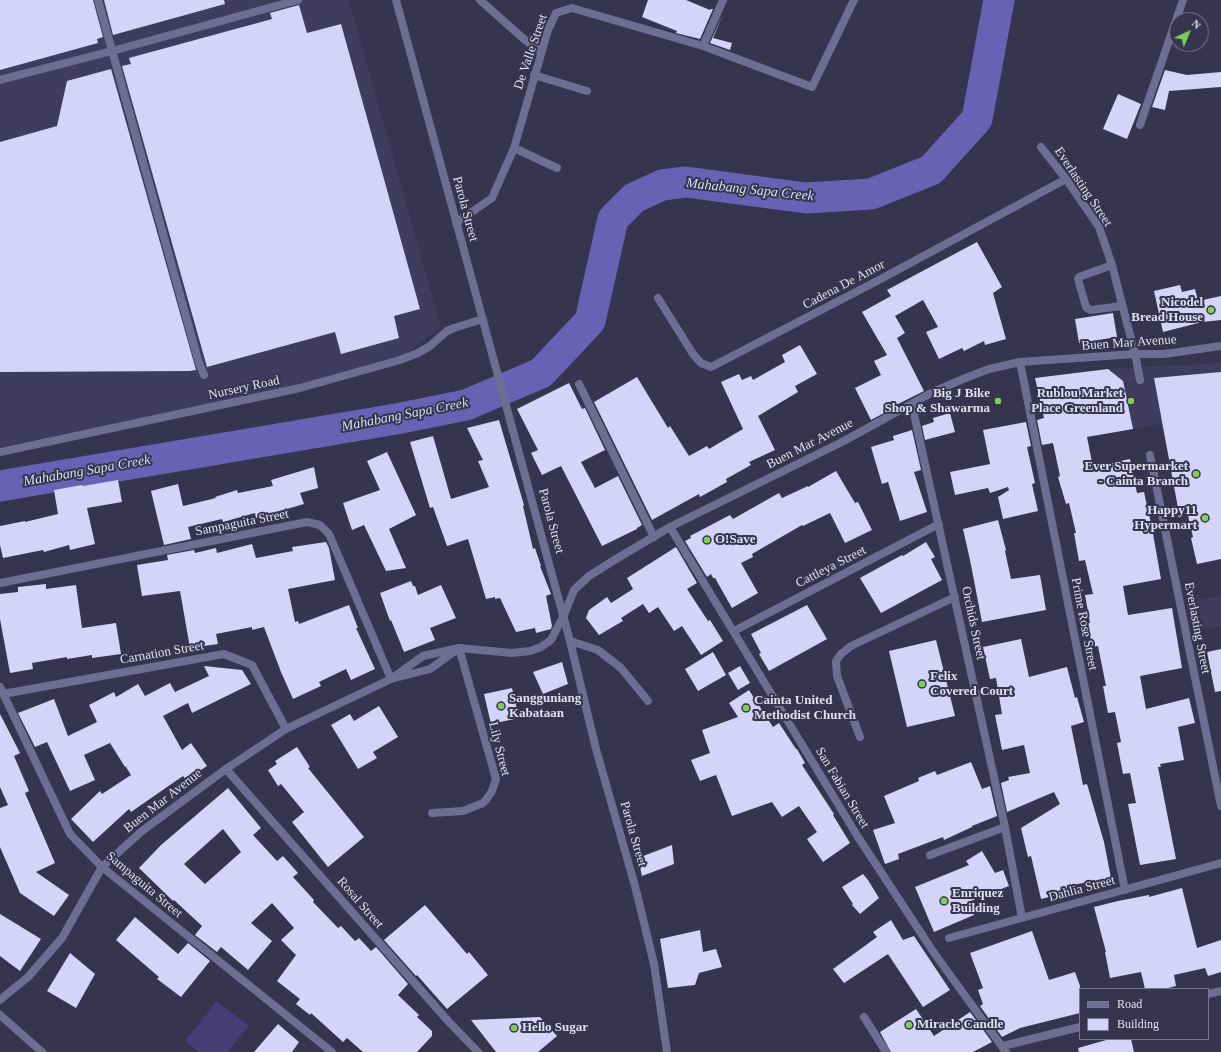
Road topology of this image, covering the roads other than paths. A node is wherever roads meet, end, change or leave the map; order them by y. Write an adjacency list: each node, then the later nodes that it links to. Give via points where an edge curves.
1 (98, 0): 9 (street)
2 (298, 0): 9 (street)
3 (396, 0): 19 (street, Parola Street)
4 (480, 0): 10 (street)
5 (723, 0): 8 (street)
6 (854, 0): 8 (street, De Valle Street, via 812,87)
7 (1183, 0): 14 (street)
8 (702, 46): 10 (street, De Valle Street, via 572,8 556,13)
9 (112, 52): 12 (street); 27 (street)
10 (541, 52): 11 (street, De Valle Street)
11 (534, 76): 13 (street); 16 (street, De Valle Street)
12 (0, 80)
13 (587, 91)
14 (1140, 125)
15 (1041, 147): 18 (street, Everlasting Street)
16 (514, 148): 17 (street); 19 (street, De Valle Street, via 492,198)
17 (558, 168)
18 (1066, 179): 20 (street, Everlasting Street, via 1098,227); 21 (street, Cadena De Amor, via 711,367 700,363 693,354)
19 (456, 222): 23 (street, Parola Street)
20 (1112, 266): 22 (street, Everlasting Street); 22 (street, via 1080,277 1078,280 1086,307 1090,310)
21 (658, 298)
22 (1122, 306): 25 (street, Everlasting Street)
23 (482, 319): 31 (street, Nursery Road, via 447,331 430,346 400,360 300,388); 38 (street, Parola Street)
24 (1221, 346): 25 (street, Buen Mar Avenue, via 1164,354)
25 (1135, 354): 26 (street, Buen Mar Avenue); 28 (street, Everlasting Street)
26 (1020, 362): 30 (street, Buen Mar Avenue, via 988,369 933,392); 54 (street, Prime Rose Street)
27 (204, 375)
28 (1140, 380)
29 (579, 384): 35 (street)
30 (912, 405): 33 (street, Orchids Street); 34 (street, Buen Mar Avenue)
31 (0, 452)
32 (1150, 455): 48 (street, Everlasting Street)
33 (939, 524): 37 (street, Orchids Street); 39 (street, Cattleya Street)
34 (670, 527): 35 (street, Buen Mar Avenue); 39 (street, San Fabian Street)
35 (654, 537): 38 (street, Buen Mar Avenue, via 589,576 574,590)
36 (0, 583): 42 (street, Sampaguita Street, via 307,522 320,525 329,534)
37 (954, 597): 46 (street, via 851,646 841,654 836,662 837,676); 50 (street, Orchids Street)
38 (564, 615): 40 (street, Parola Street); 41 (street, Buen Mar Avenue, via 551,640 542,647 530,651 512,653)
39 (734, 631): 63 (street, San Fabian Street, via 858,837 934,954)
40 (570, 641): 44 (street, via 598,650 621,668); 67 (street, Parola Street, via 596,749 654,964)
41 (459, 648): 42 (street, Buen Mar Avenue, via 430,669); 42 (street, Buen Mar Avenue, via 423,656); 49 (street, Lily Street, via 496,779 492,791 483,803 463,811)
42 (391, 679): 45 (street, Buen Mar Avenue)
43 (2, 691): 45 (street, Carnation Street, via 224,654 252,665); 53 (street, Sampaguita Street, via 70,834)
44 (648, 701)
45 (286, 729): 47 (street, Buen Mar Avenue)
46 (860, 737)
47 (226, 769): 53 (street, Buen Mar Avenue, via 142,831); 66 (street, Rosal Street)
48 (1221, 806)
49 (432, 813)
50 (1005, 827): 51 (street); 55 (street, Orchids Street)
51 (930, 855)
52 (1221, 863): 54 (street, Dahlia Street)
53 (102, 867): 59 (street, Buen Mar Avenue, via 62,938 28,977); 65 (street, Sampaguita Street)
54 (1125, 890): 55 (street, Dahlia Street)
55 (1022, 918): 56 (street, Dahlia Street)
56 (948, 938)
57 (1221, 991): 58 (street)
58 (1209, 994)
59 (0, 1000)
60 (0, 1015): 64 (street)
61 (864, 1016): 68 (street)
62 (1079, 1027): 63 (street)
63 (1004, 1049)
64 (42, 1052)
65 (332, 1052)
66 (478, 1052)
67 (667, 1052)
68 (886, 1052)

